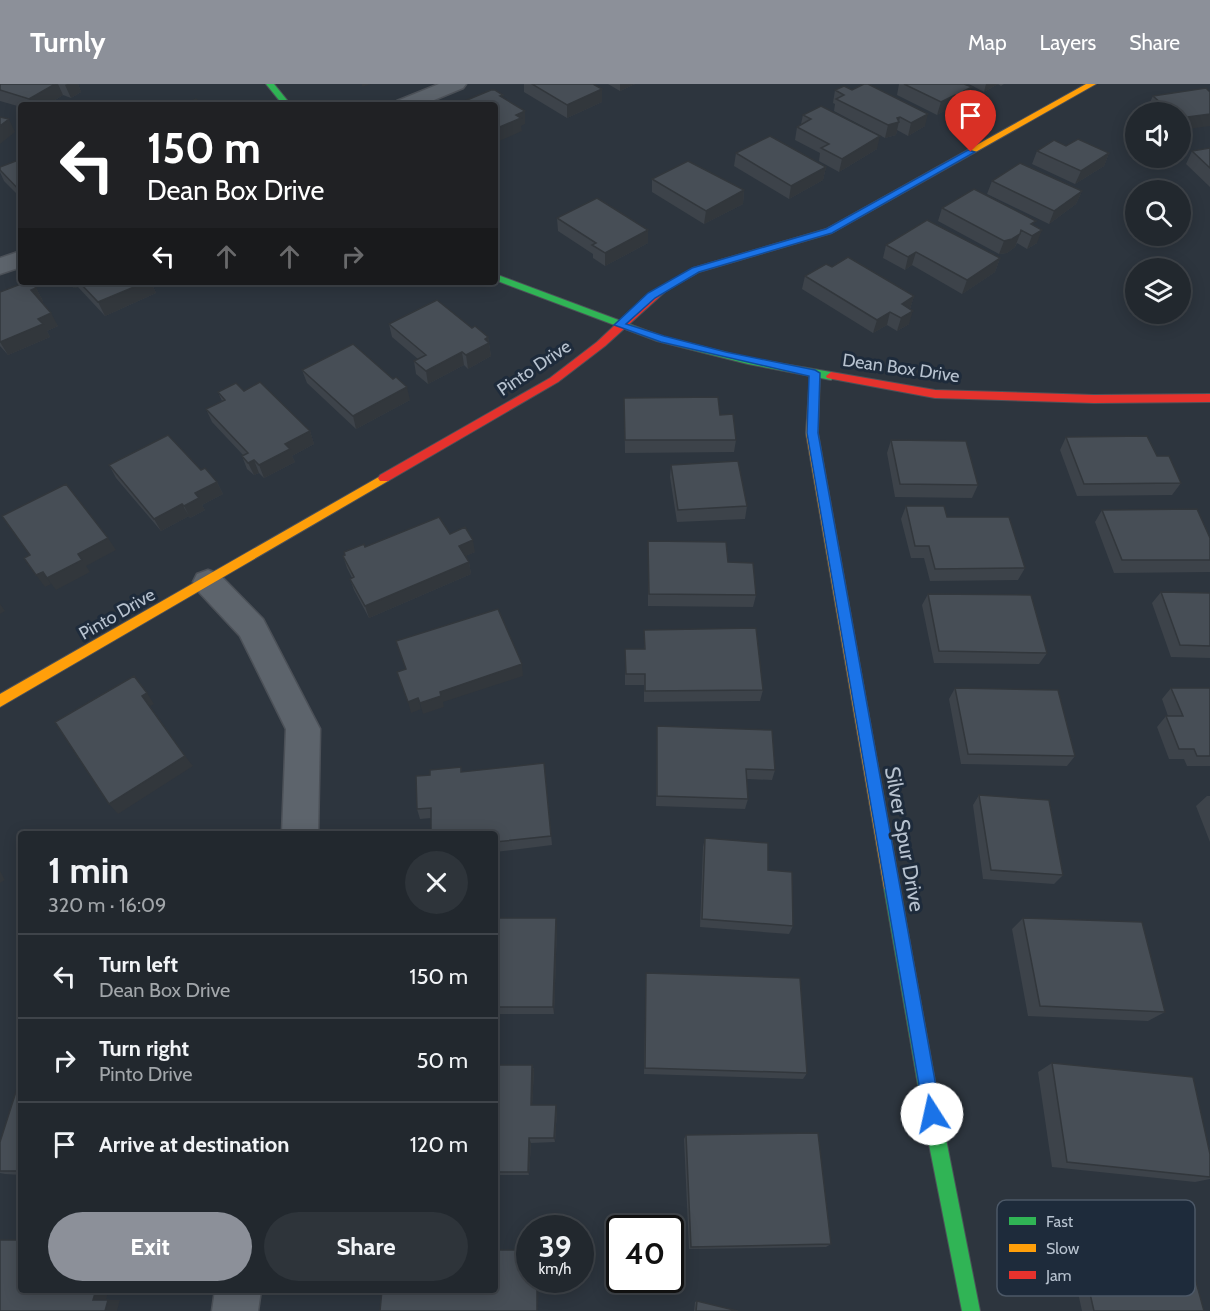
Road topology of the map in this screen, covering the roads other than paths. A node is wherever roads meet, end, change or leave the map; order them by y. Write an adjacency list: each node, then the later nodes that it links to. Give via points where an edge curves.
1 (270, 84): 4 (street)
2 (456, 84): 5 (street)
3 (1092, 84): 9 (street, Pinto Drive, via 829,231 696,270 652,296)
4 (285, 102)
5 (411, 102)
6 (18, 259): 7 (street)
7 (0, 267)
8 (498, 278): 9 (street, Dean Box Drive)
9 (619, 325): 10 (street, Dean Box Drive, via 661,339); 12 (street, Pinto Drive, via 554,380)
10 (815, 373): 11 (street, Dean Box Drive, via 935,394); 17 (street, Silver Spur Drive, via 812,433 930,1103)
11 (1209, 400)
12 (208, 582): 13 (street, Pinto Drive); 14 (street, via 252,628 303,729)
13 (0, 701)
14 (300, 831)
15 (238, 1293): 16 (street)
16 (235, 1311)
17 (971, 1311)

